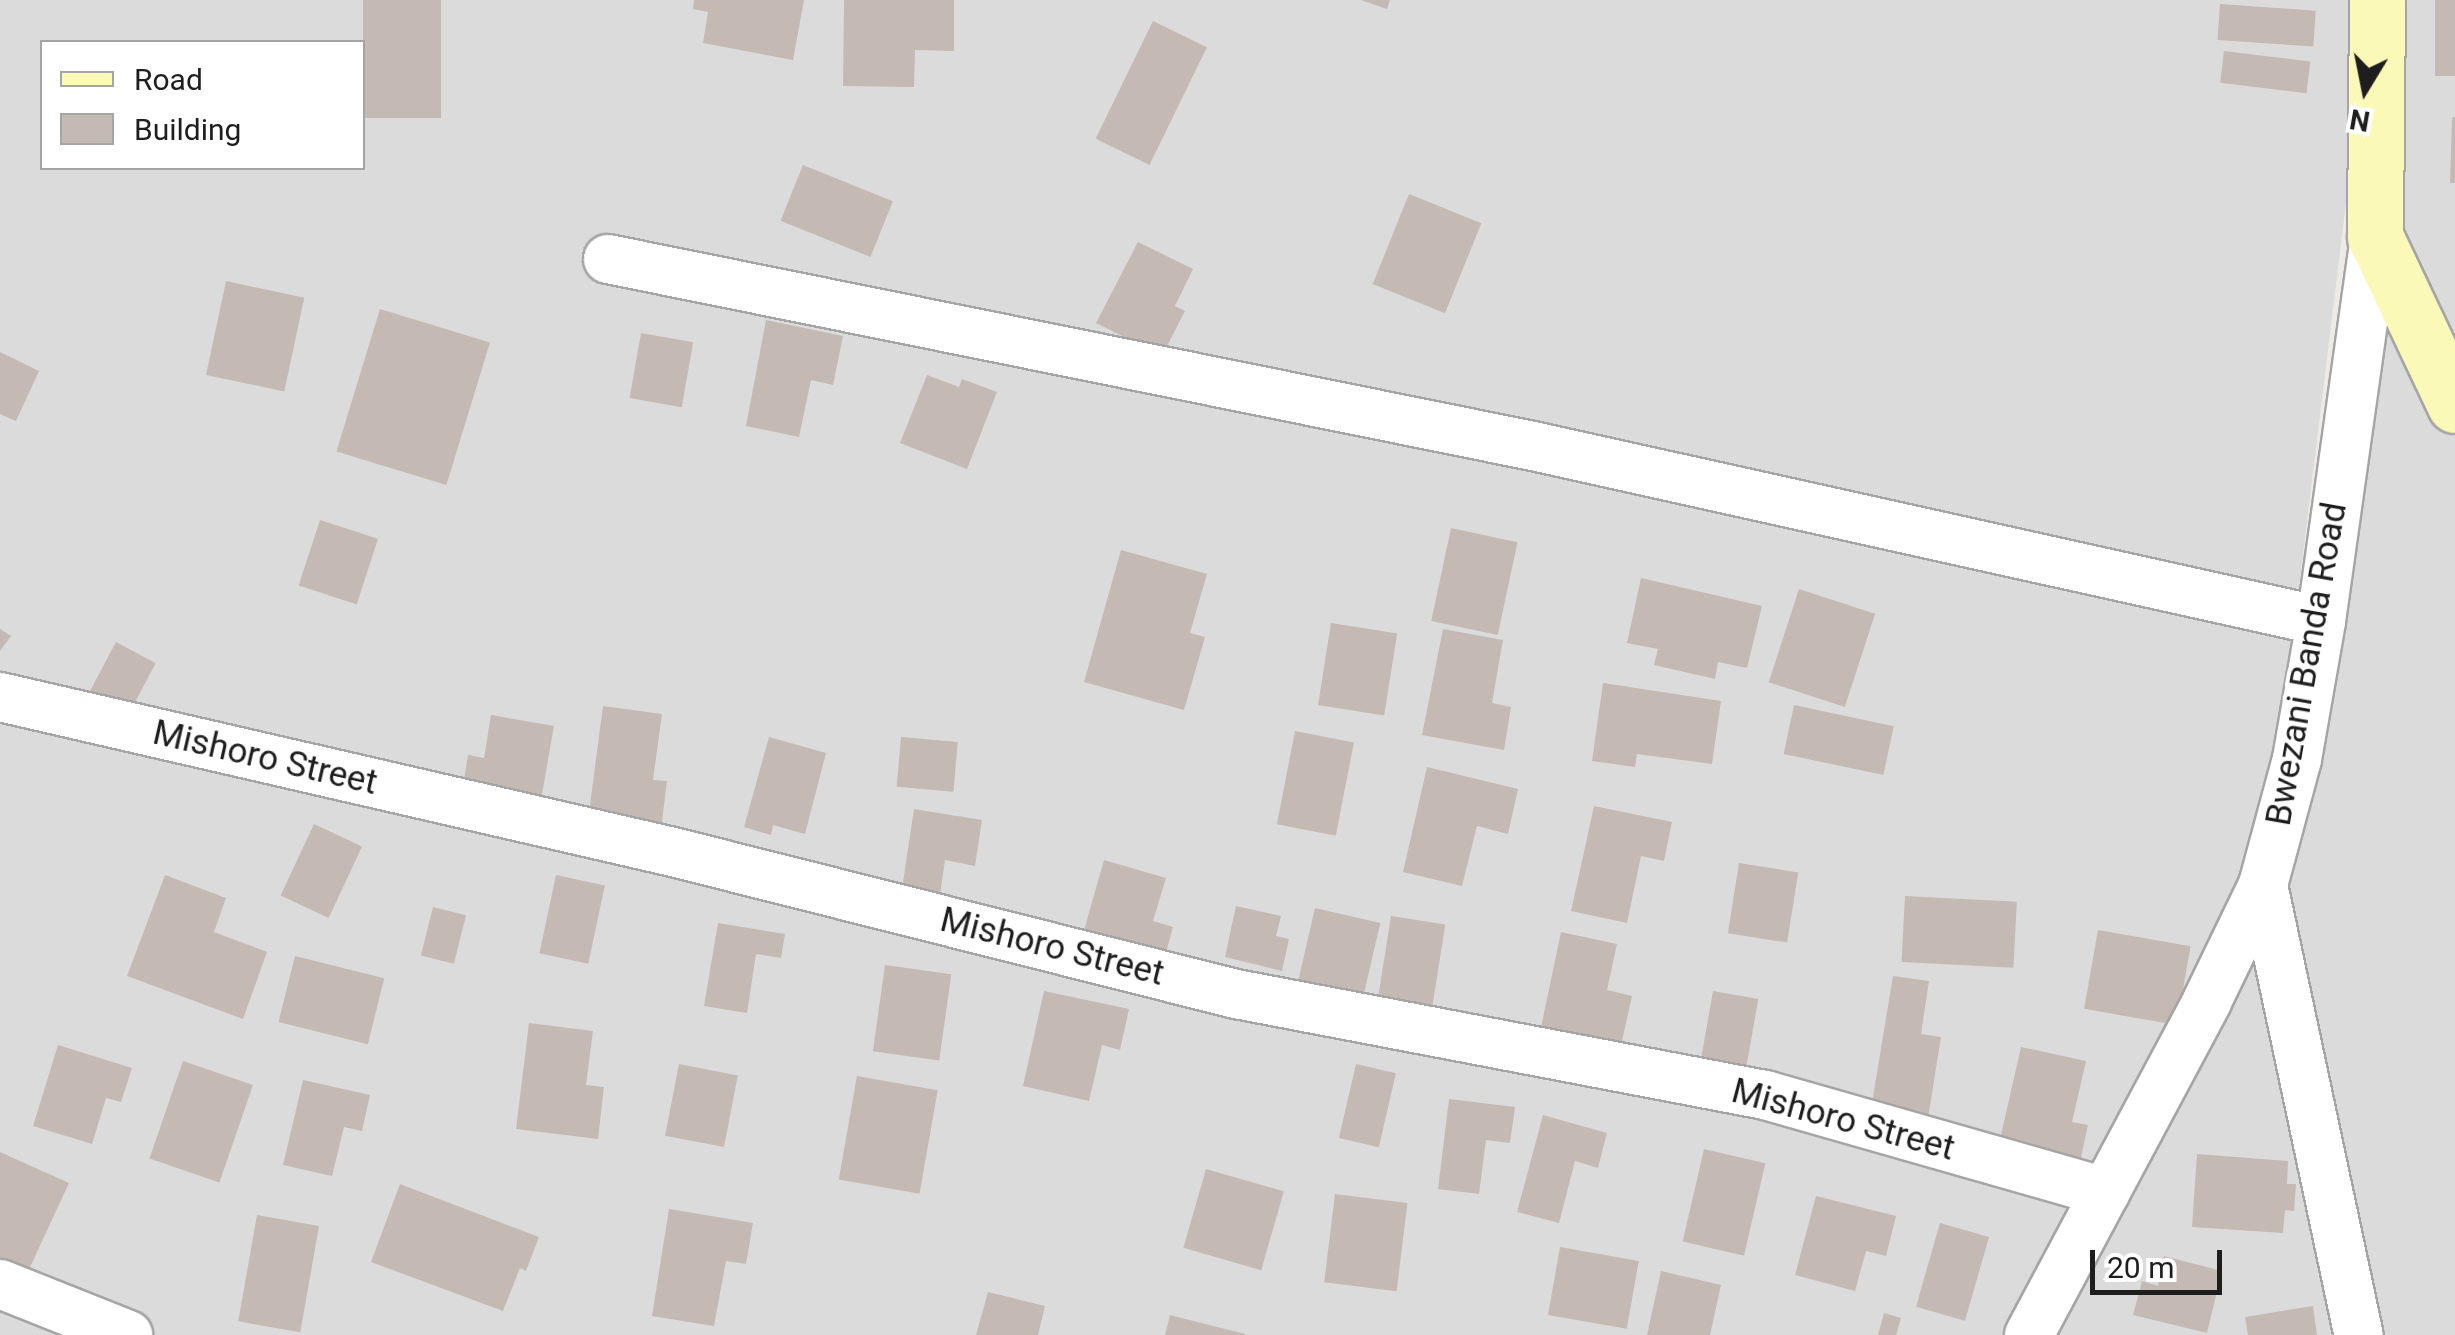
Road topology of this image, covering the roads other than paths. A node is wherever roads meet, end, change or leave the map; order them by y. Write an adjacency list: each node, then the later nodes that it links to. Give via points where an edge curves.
1 (2378, 0): 2 (street)
2 (2375, 236): 4 (street); 5 (street, Bwezani Banda Road)
3 (608, 259): 5 (street, via 1532,446)
4 (2455, 405)
5 (2321, 621): 7 (street, Bwezani Banda Road, via 2296,759)
6 (0, 698): 8 (street, Mishoro Street, via 674,852 1236,994 1765,1095)
7 (2263, 885): 8 (street, Bwezani Banda Road); 12 (street)
8 (2105, 1192): 11 (street, Bwezani Banda Road)
9 (0, 1284): 10 (street)
10 (128, 1335)
11 (2029, 1335)
12 (2359, 1335)

